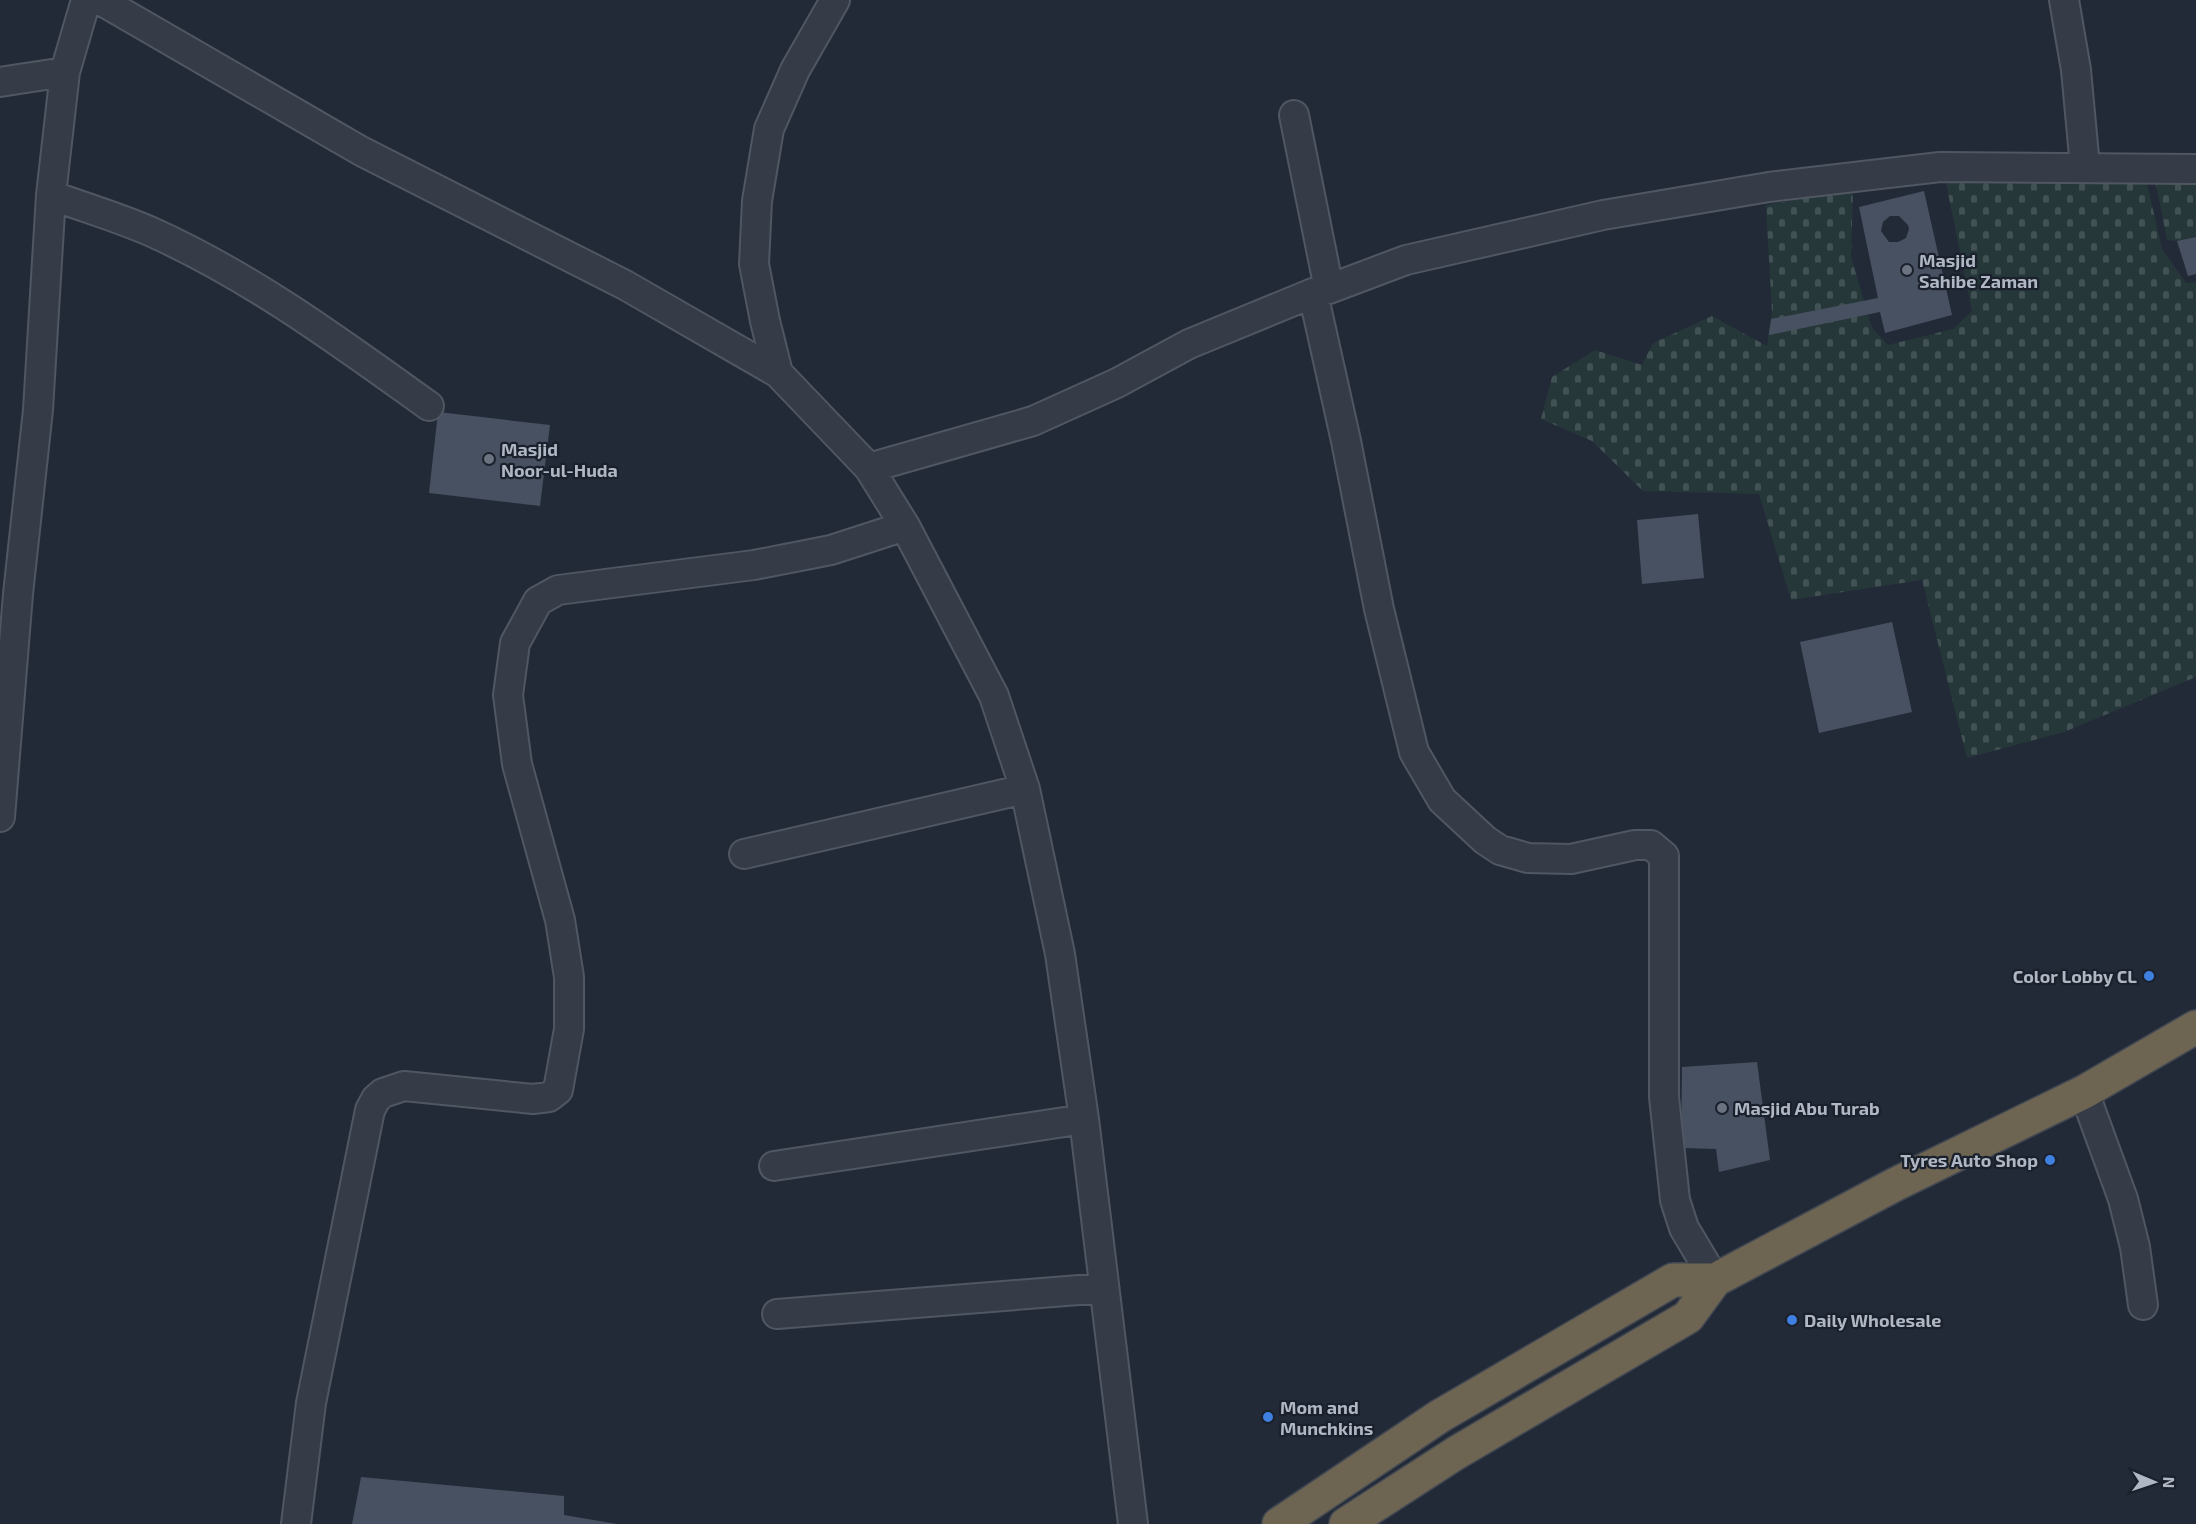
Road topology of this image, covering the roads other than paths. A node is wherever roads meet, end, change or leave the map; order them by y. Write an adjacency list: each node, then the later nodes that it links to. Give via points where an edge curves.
1 (86, 0): 5 (street)
2 (100, 0): 12 (street, via 361,151 625,285)
3 (836, 0): 12 (street, via 795,70 769,129 757,201 754,264)
4 (2064, 0): 8 (street, via 2076,70)
5 (65, 72): 6 (street); 10 (street)
6 (0, 82)
7 (1294, 114): 11 (street)
8 (2085, 167): 9 (street); 11 (street, via 1940,167 1769,187 1603,215 1406,260)
9 (2196, 169)
10 (51, 195): 13 (street, via 153,233 234,274 326,332); 16 (street, via 38,410)
11 (1321, 291): 14 (street, via 1189,344 1117,383 1033,421); 24 (street, via 1379,609 1414,752 1442,800 1485,840 1500,850 1528,858 1571,859 1635,845 1652,845 1664,856 1665,1097 1675,1200 1683,1228)
12 (778, 373): 14 (street)
13 (429, 406)
14 (869, 468): 15 (street)
15 (904, 526): 17 (street, via 994,696); 28 (street, via 831,550 754,565 558,590 538,601 515,643 508,695 517,764 560,920 569,977 568,1029 558,1089 549,1097 533,1099 404,1086 376,1099 370,1110 311,1403)
16 (9, 592): 18 (street)
17 (1025, 789): 19 (street); 22 (street, via 1060,954)
18 (0, 817)
19 (744, 854)
20 (2196, 1027): 21 (highway)
21 (2084, 1092): 24 (highway, via 1896,1184); 26 (street, via 2123,1198)
22 (1084, 1119): 23 (street); 25 (street)
23 (774, 1166)
24 (1715, 1281): 30 (highway, via 1673,1280 1440,1416); 31 (highway, via 1688,1317 1456,1453)
25 (1104, 1288): 27 (street); 29 (street)
26 (2143, 1305)
27 (777, 1314)
28 (296, 1524)
29 (1132, 1524)
30 (1279, 1524)
31 (1346, 1524)

